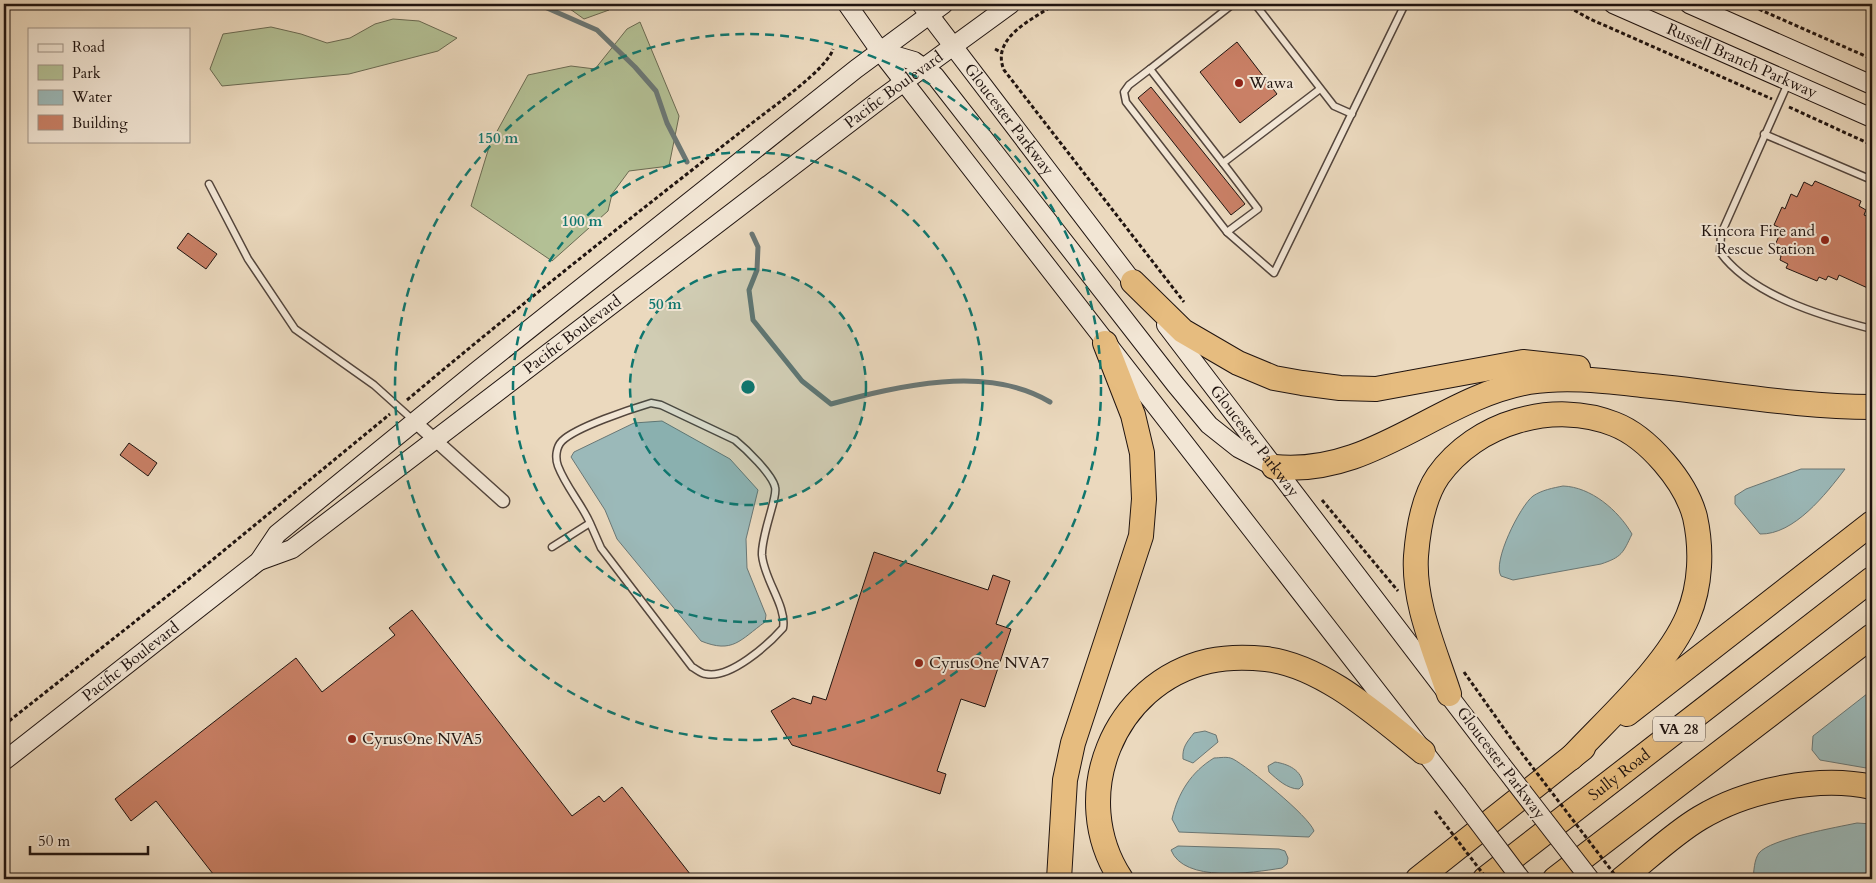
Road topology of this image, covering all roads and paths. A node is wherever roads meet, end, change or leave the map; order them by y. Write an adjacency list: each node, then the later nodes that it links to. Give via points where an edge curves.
1 (847, 4): 16 (main road)
2 (944, 4): 12 (main road)
3 (1010, 4): 13 (main road)
4 (1056, 4): 17 (path, via 1010,36)
5 (1233, 4): 20 (lane)
6 (1255, 4): 24 (lane)
7 (1405, 4): 26 (lane)
8 (1563, 4): 25 (path)
9 (1613, 4): 21 (main road, Russell Branch Parkway)
10 (1689, 4): 23 (main road, Russell Branch Parkway)
11 (1746, 4): 18 (path)
12 (925, 9): 13 (main road, Gloucester Parkway); 16 (main road)
13 (952, 45): 19 (main road, Pacific Boulevard); 34 (main road, Gloucester Parkway)
14 (834, 49): 39 (path, via 823,66 618,227)
15 (994, 49): 17 (path)
16 (880, 51): 19 (main road, via 897,54); 22 (main road); 41 (main road, Pacific Boulevard)
17 (1001, 52): 35 (path, via 1004,70)
18 (1872, 59)
19 (924, 67): 22 (main road, Pacific Boulevard); 43 (main road, via 954,98 1209,425 1238,448)
20 (1150, 69): 30 (lane); 33 (lane, via 1129,85 1124,92 1126,102)
21 (1789, 81): 25 (lane); 27 (main road, Russell Branch Parkway)
22 (904, 82): 37 (main road); 42 (main road, Pacific Boulevard)
23 (1872, 85)
24 (1320, 88): 26 (lane, via 1334,106); 30 (lane)
25 (1779, 103): 28 (lane); 29 (path)
26 (1352, 114): 33 (lane, via 1274,273)
27 (1872, 118)
28 (1764, 134): 31 (lane); 36 (lane, via 1721,234 1720,252 1731,267 1764,291 1845,322)
29 (1872, 145)
30 (1223, 163): 33 (lane, via 1258,208)
31 (1872, 180)
32 (209, 184): 39 (lane, via 248,259 295,329)
33 (1227, 232)
34 (1133, 282): 38 (highway, via 1183,331 1238,363 1274,378 1340,388 1376,389 1523,362 1565,365); 43 (main road, Gloucester Parkway)
35 (1186, 305)
36 (1872, 328)
37 (1105, 343): 56 (main road); 62 (highway, via 1133,415 1142,453 1144,499 1141,536 1073,743 1065,780)
38 (1668, 387): 40 (highway, via 1792,402); 43 (highway, via 1560,379 1528,382 1494,391 1336,464 1297,469)
39 (399, 406): 41 (lane); 55 (path, via 194,575)
40 (1872, 407)
41 (414, 420): 42 (street); 49 (main road, Pacific Boulevard, via 277,534)
42 (436, 440): 45 (street); 49 (main road, Pacific Boulevard, via 292,549)
43 (1274, 467): 54 (main road, Gloucester Parkway)
44 (1320, 497): 51 (path)
45 (503, 501)
46 (1872, 522): 57 (highway)
47 (590, 523): 47 (lane, via 601,548 692,667 703,674 724,673 755,653 783,628 784,612 766,576 762,555 762,539 776,489 773,481 735,440 662,405 651,404 572,434 561,442 556,453 557,464); 48 (lane)
48 (552, 547)
49 (259, 561): 58 (main road, Pacific Boulevard)
50 (1872, 579): 64 (highway, Sully Road / VA 28)
51 (1399, 592)
52 (1872, 636): 66 (highway, VA 28)
53 (1460, 666): 68 (path, bridge, via 1472,688)
54 (1449, 694): 57 (highway, via 1417,588 1420,526 1437,477 1476,441 1529,417 1574,415 1615,424 1637,437 1660,458 1681,487 1694,515 1699,550 1698,586 1687,617 1667,652); 67 (main road, Gloucester Parkway, bridge)
55 (4, 725)
56 (1423, 752): 63 (highway, via 1365,706 1299,667 1267,659 1236,658 1209,661 1182,670 1137,702 1120,724 1100,774 1097,807 1102,838); 65 (main road, bridge)
57 (1571, 758): 61 (highway)
58 (4, 761)
59 (1872, 787): 68 (highway, via 1856,783 1787,786 1742,797 1699,818)
60 (1435, 811): 64 (path, bridge)
61 (1418, 878)
62 (1059, 879)
63 (1121, 879)
64 (1486, 879)
65 (1521, 879)
66 (1555, 879)
67 (1590, 879)
68 (1620, 879)

